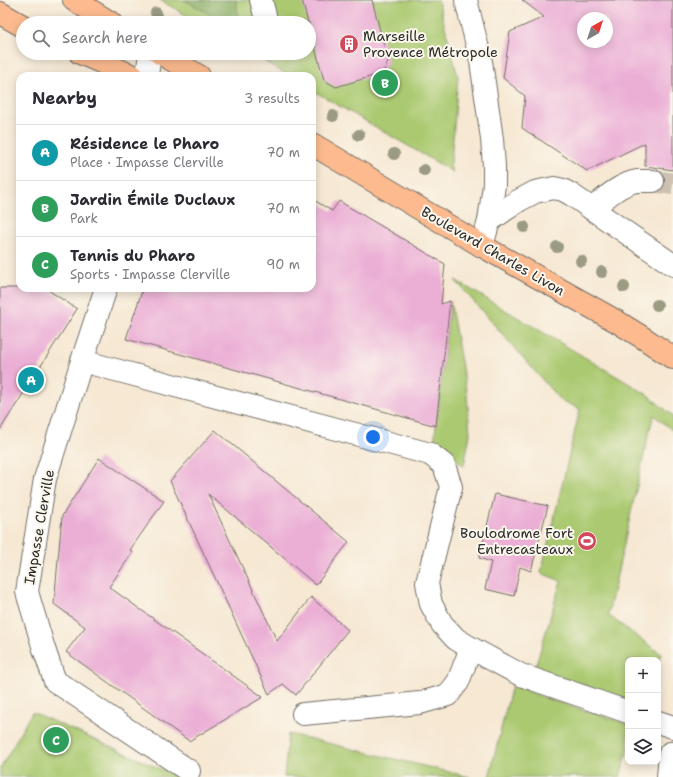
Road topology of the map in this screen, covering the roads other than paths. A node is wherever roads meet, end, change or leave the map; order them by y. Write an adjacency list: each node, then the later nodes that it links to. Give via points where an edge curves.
1 (74, 0): 5 (main road)
2 (261, 0): 6 (street)
3 (466, 0): 17 (street, via 481,61 492,139 494,185)
4 (0, 13): 7 (main road)
5 (100, 16)
6 (265, 16)
7 (16, 22)
8 (96, 60): 11 (main road)
9 (149, 60): 12 (street)
10 (172, 60): 13 (main road)
11 (124, 72)
12 (148, 72)
13 (192, 72)
14 (316, 146): 18 (main road, Boulevard Charles Livon)
15 (653, 181): 16 (street, via 639,181 622,186)
16 (592, 209): 17 (street, via 563,190 554,188 535,192); 19 (street)
17 (489, 221): 18 (street)
18 (482, 246): 21 (main road, Boulevard Charles Livon, via 616,321)
19 (673, 265)
20 (105, 292): 22 (street, Impasse Clerville)
21 (673, 358)
22 (82, 361): 23 (street, via 430,454 444,465 451,487 427,583 431,604 442,624 456,639); 29 (street, Impasse Clerville, via 45,479 27,592 54,681)
23 (471, 648): 24 (street, via 521,675); 25 (street, via 458,682 448,695 420,703)
24 (625, 711)
25 (303, 714)
26 (661, 723): 27 (street)
27 (673, 727)
28 (673, 753): 30 (street, via 670,753)
29 (189, 771)
30 (668, 777)

